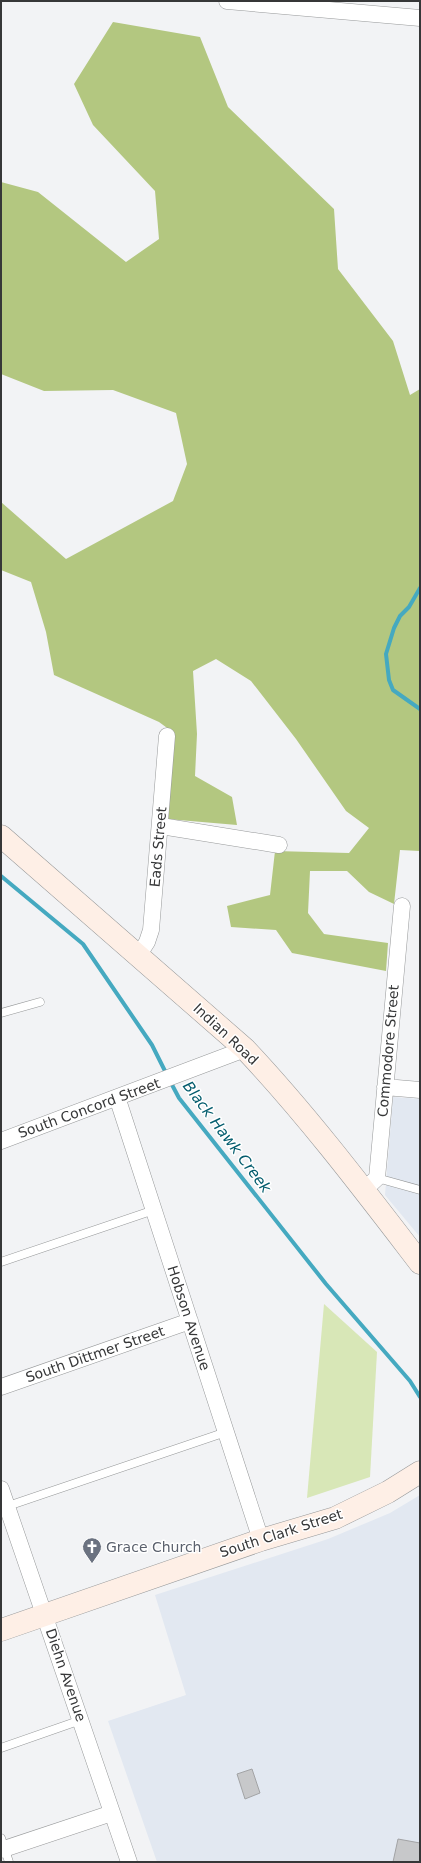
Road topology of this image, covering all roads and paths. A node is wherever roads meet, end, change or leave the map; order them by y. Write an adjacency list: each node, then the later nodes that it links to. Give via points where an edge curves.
1 (227, 1): 2 (street)
2 (324, 5): 3 (street)
3 (420, 18)
4 (167, 736): 5 (street, Eads Street)
5 (160, 826): 7 (street); 9 (street, Eads Street, via 151,930)
6 (1, 836): 9 (street, Indian Road)
7 (279, 845)
8 (402, 906): 13 (street, Commodore Street)
9 (138, 956): 12 (street, Indian Road)
10 (40, 1002): 11 (lane)
11 (1, 1013)
12 (245, 1049): 15 (street, South Concord Street); 17 (street, Indian Road)
13 (385, 1087): 14 (street); 17 (street, Commodore Street)
14 (420, 1090)
15 (117, 1097): 16 (street, South Concord Street); 19 (street, Hobson Avenue)
16 (1, 1140)
17 (370, 1184): 18 (lane); 21 (street, Indian Road)
18 (420, 1190)
19 (154, 1210): 20 (lane); 22 (street, Hobson Avenue)
20 (1, 1262)
21 (420, 1262)
22 (190, 1321): 23 (street, South Dittmer Street); 24 (street, Hobson Avenue)
23 (1, 1387)
24 (226, 1432): 27 (lane); 28 (street, Hobson Avenue)
25 (420, 1472): 28 (street, South Clark Street, via 388,1492 335,1518)
26 (1, 1489): 27 (street, Diehn Avenue)
27 (4, 1507): 29 (street, Diehn Avenue)
28 (261, 1540): 29 (street, South Clark Street)
29 (45, 1614): 30 (street, South Clark Street); 31 (street, Diehn Avenue)
30 (1, 1630)
31 (81, 1720): 32 (lane); 33 (street, Diehn Avenue)
32 (1, 1748)
33 (112, 1813): 34 (street); 35 (street, Diehn Avenue)
34 (4, 1850)
35 (129, 1862)

